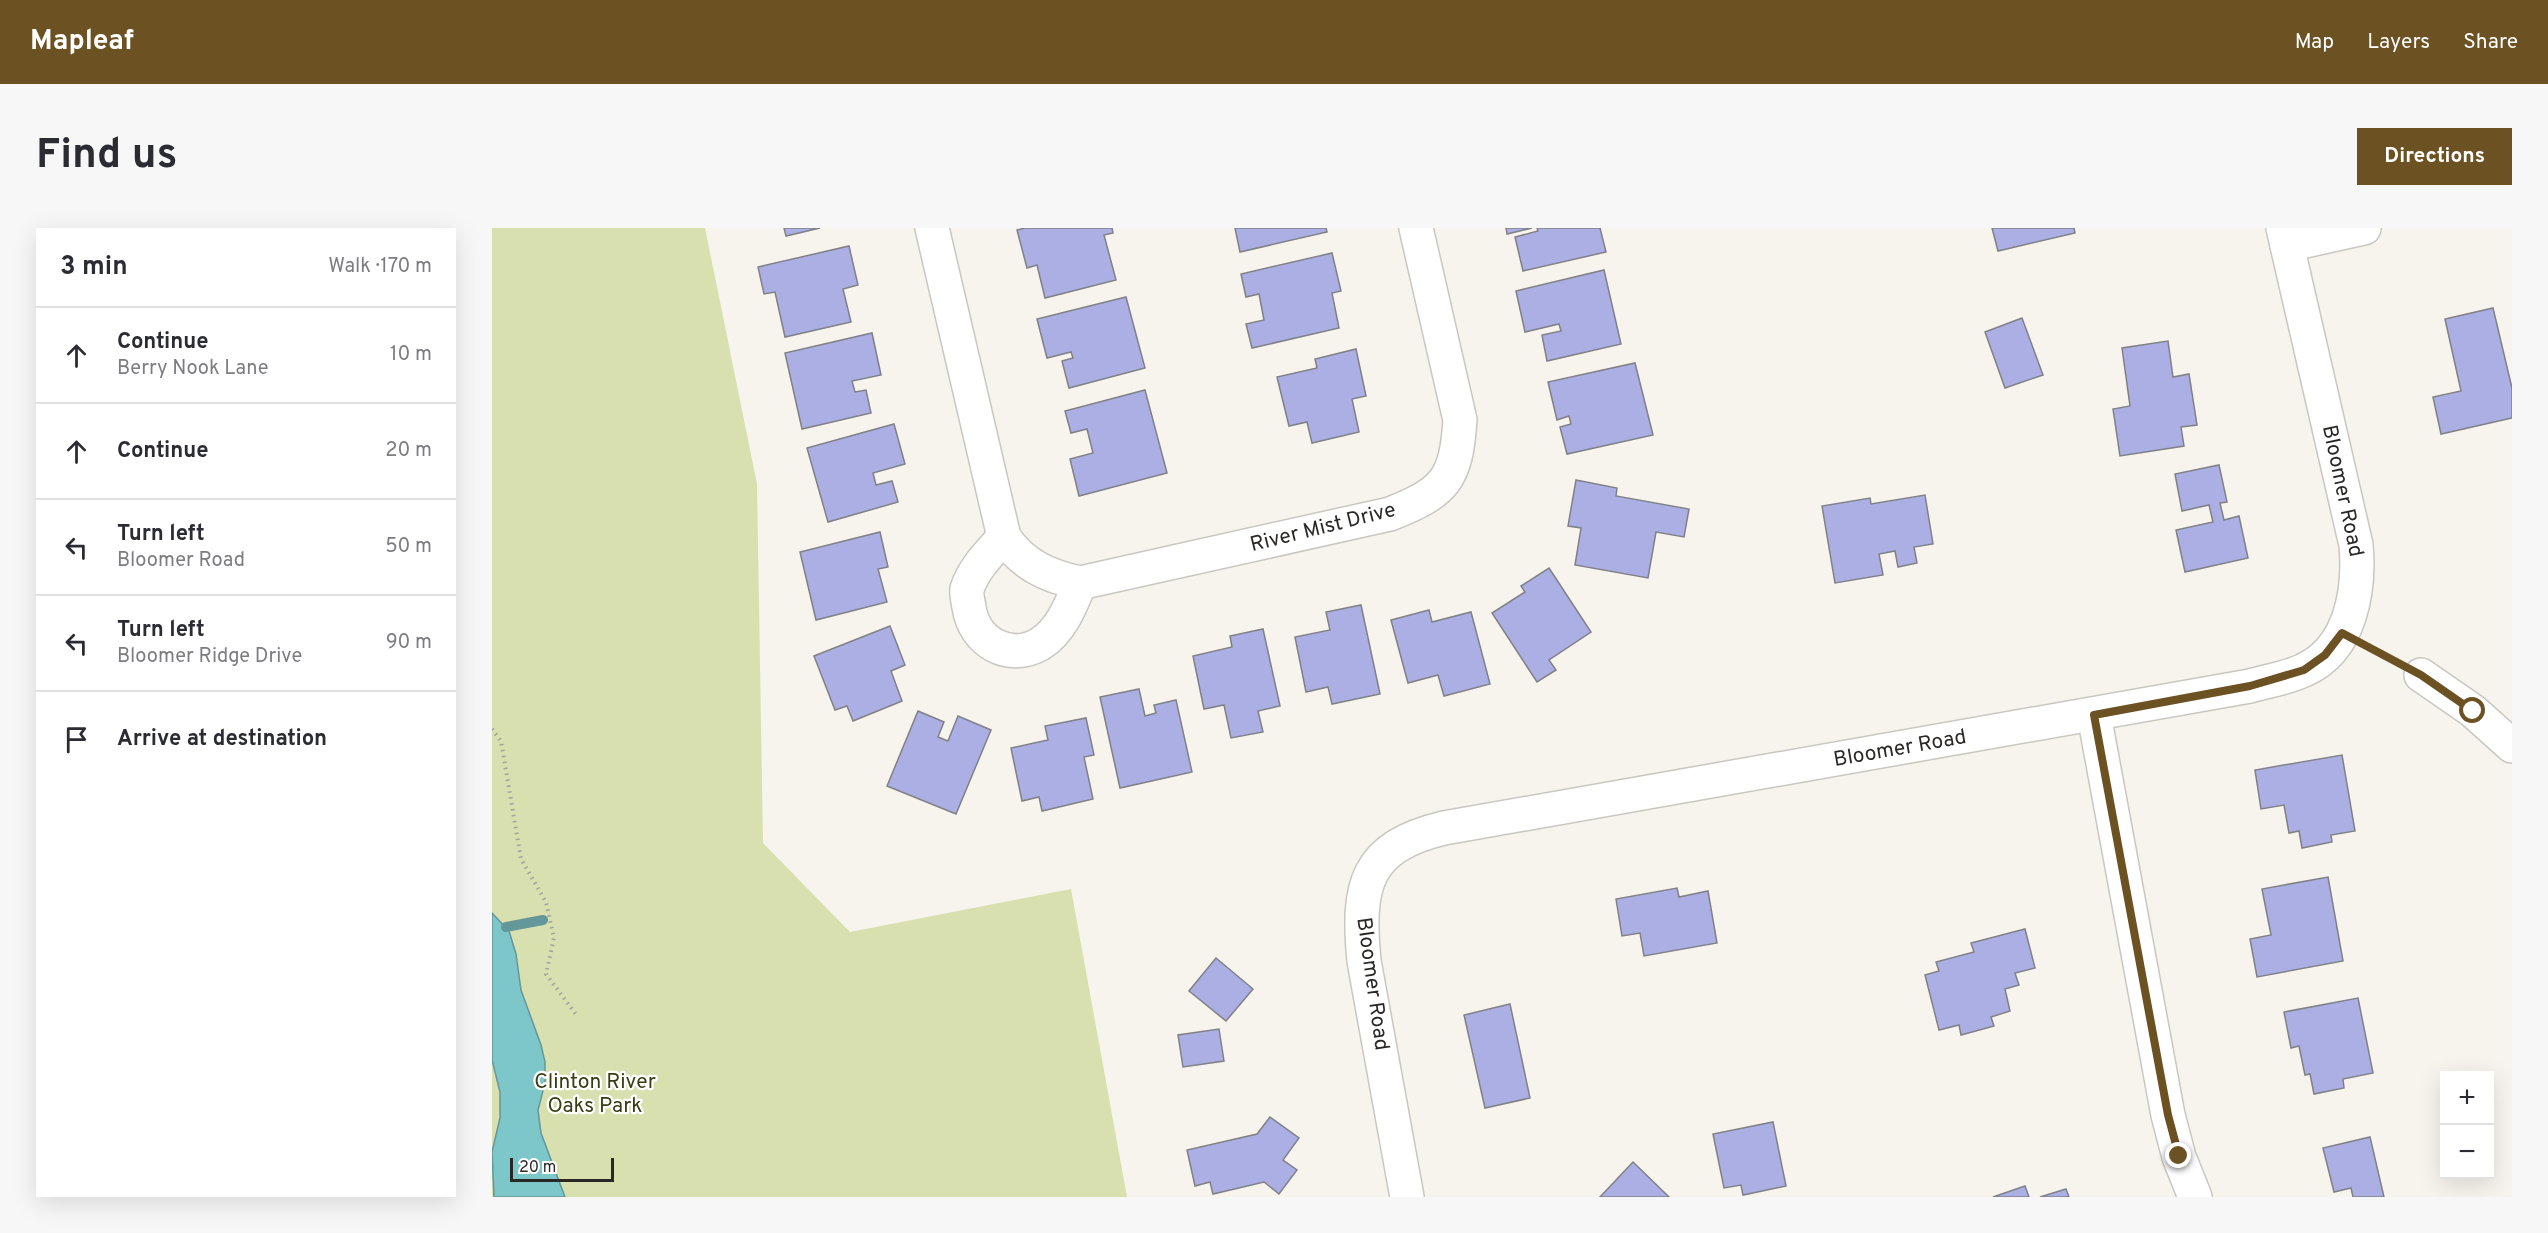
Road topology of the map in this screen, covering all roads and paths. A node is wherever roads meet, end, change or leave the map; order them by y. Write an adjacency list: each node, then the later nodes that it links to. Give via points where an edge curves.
1 (932, 228): 5 (street, River Mist Drive)
2 (1416, 228): 6 (street, River Mist Drive, via 1460,420 1458,449 1446,481 1418,502 1390,514)
3 (2364, 228): 4 (street)
4 (2285, 236): 7 (street, Bloomer Road, via 2356,545 2357,591)
5 (1004, 537): 6 (street, River Mist Drive, via 1016,555 1035,568 1055,578); 6 (street, via 975,569 966,592 970,616 980,636 998,648 1027,650 1042,643 1069,610)
6 (1080, 583)
7 (2342, 633): 8 (path); 9 (street, Bloomer Road, via 2325,655 2304,670 2250,686)
8 (2421, 675): 11 (street, via 2473,711)
9 (2094, 715): 13 (street, Bloomer Road, via 1444,828 1414,835 1393,847 1369,878 1362,898 1361,924 1364,961); 14 (street, via 2168,1115)
10 (492, 729): 12 (path, via 501,741 521,859 546,902 554,938 546,974)
11 (2512, 746)
12 (578, 1017)
13 (1407, 1197)
14 (2195, 1197)

